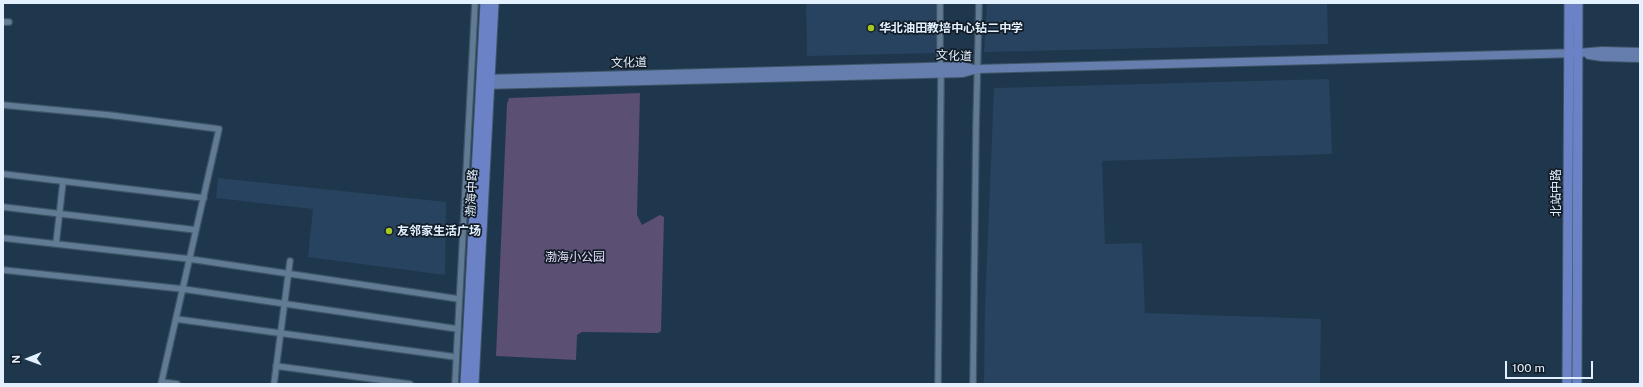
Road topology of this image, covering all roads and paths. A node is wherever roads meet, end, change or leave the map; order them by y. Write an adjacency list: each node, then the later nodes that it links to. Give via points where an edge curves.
1 (475, 3): 29 (street)
2 (485, 3): 14 (main road, 渤海中路)
3 (494, 3): 14 (main road, 渤海中路)
4 (940, 3): 13 (street)
5 (979, 3): 12 (street)
6 (1568, 3): 9 (main road, 北站中路)
7 (1578, 3): 10 (main road, 北站中路)
8 (1640, 52): 10 (street, via 1602,51)
9 (1569, 54): 10 (street, 文化道); 12 (street, 文化道); 45 (main road, 北站中路)
10 (1578, 54): 11 (street); 46 (main road, 北站中路)
11 (1640, 58)
12 (977, 69): 13 (street, 文化道, via 963,66); 44 (street)
13 (940, 70): 14 (street, 文化道); 43 (street)
14 (485, 82): 41 (main road, 渤海中路); 42 (main road, 渤海中路)
15 (3, 105): 18 (street, via 219,129)
16 (3, 174): 17 (street)
17 (63, 182): 18 (street); 20 (street)
18 (204, 198): 21 (street)
19 (3, 207): 20 (street)
20 (59, 214): 21 (street); 23 (street)
21 (196, 230): 24 (street)
22 (3, 238): 23 (street)
23 (56, 244): 24 (street)
24 (190, 258): 27 (street); 28 (street)
25 (290, 261): 27 (street)
26 (3, 270): 28 (street)
27 (288, 274): 29 (street); 30 (street)
28 (183, 288): 30 (street); 31 (street)
29 (459, 298): 32 (street)
30 (284, 303): 32 (street); 33 (street)
31 (176, 319): 33 (street); 36 (street)
32 (458, 329): 34 (street)
33 (280, 334): 34 (street); 35 (street)
34 (456, 357): 40 (street)
35 (276, 366): 38 (street); 39 (street)
36 (162, 383): 37 (street)
37 (177, 384)
38 (274, 384)
39 (410, 384)
40 (455, 384)
41 (465, 384)
42 (474, 384)
43 (938, 384)
44 (973, 384)
45 (1567, 384)
46 (1577, 384)

